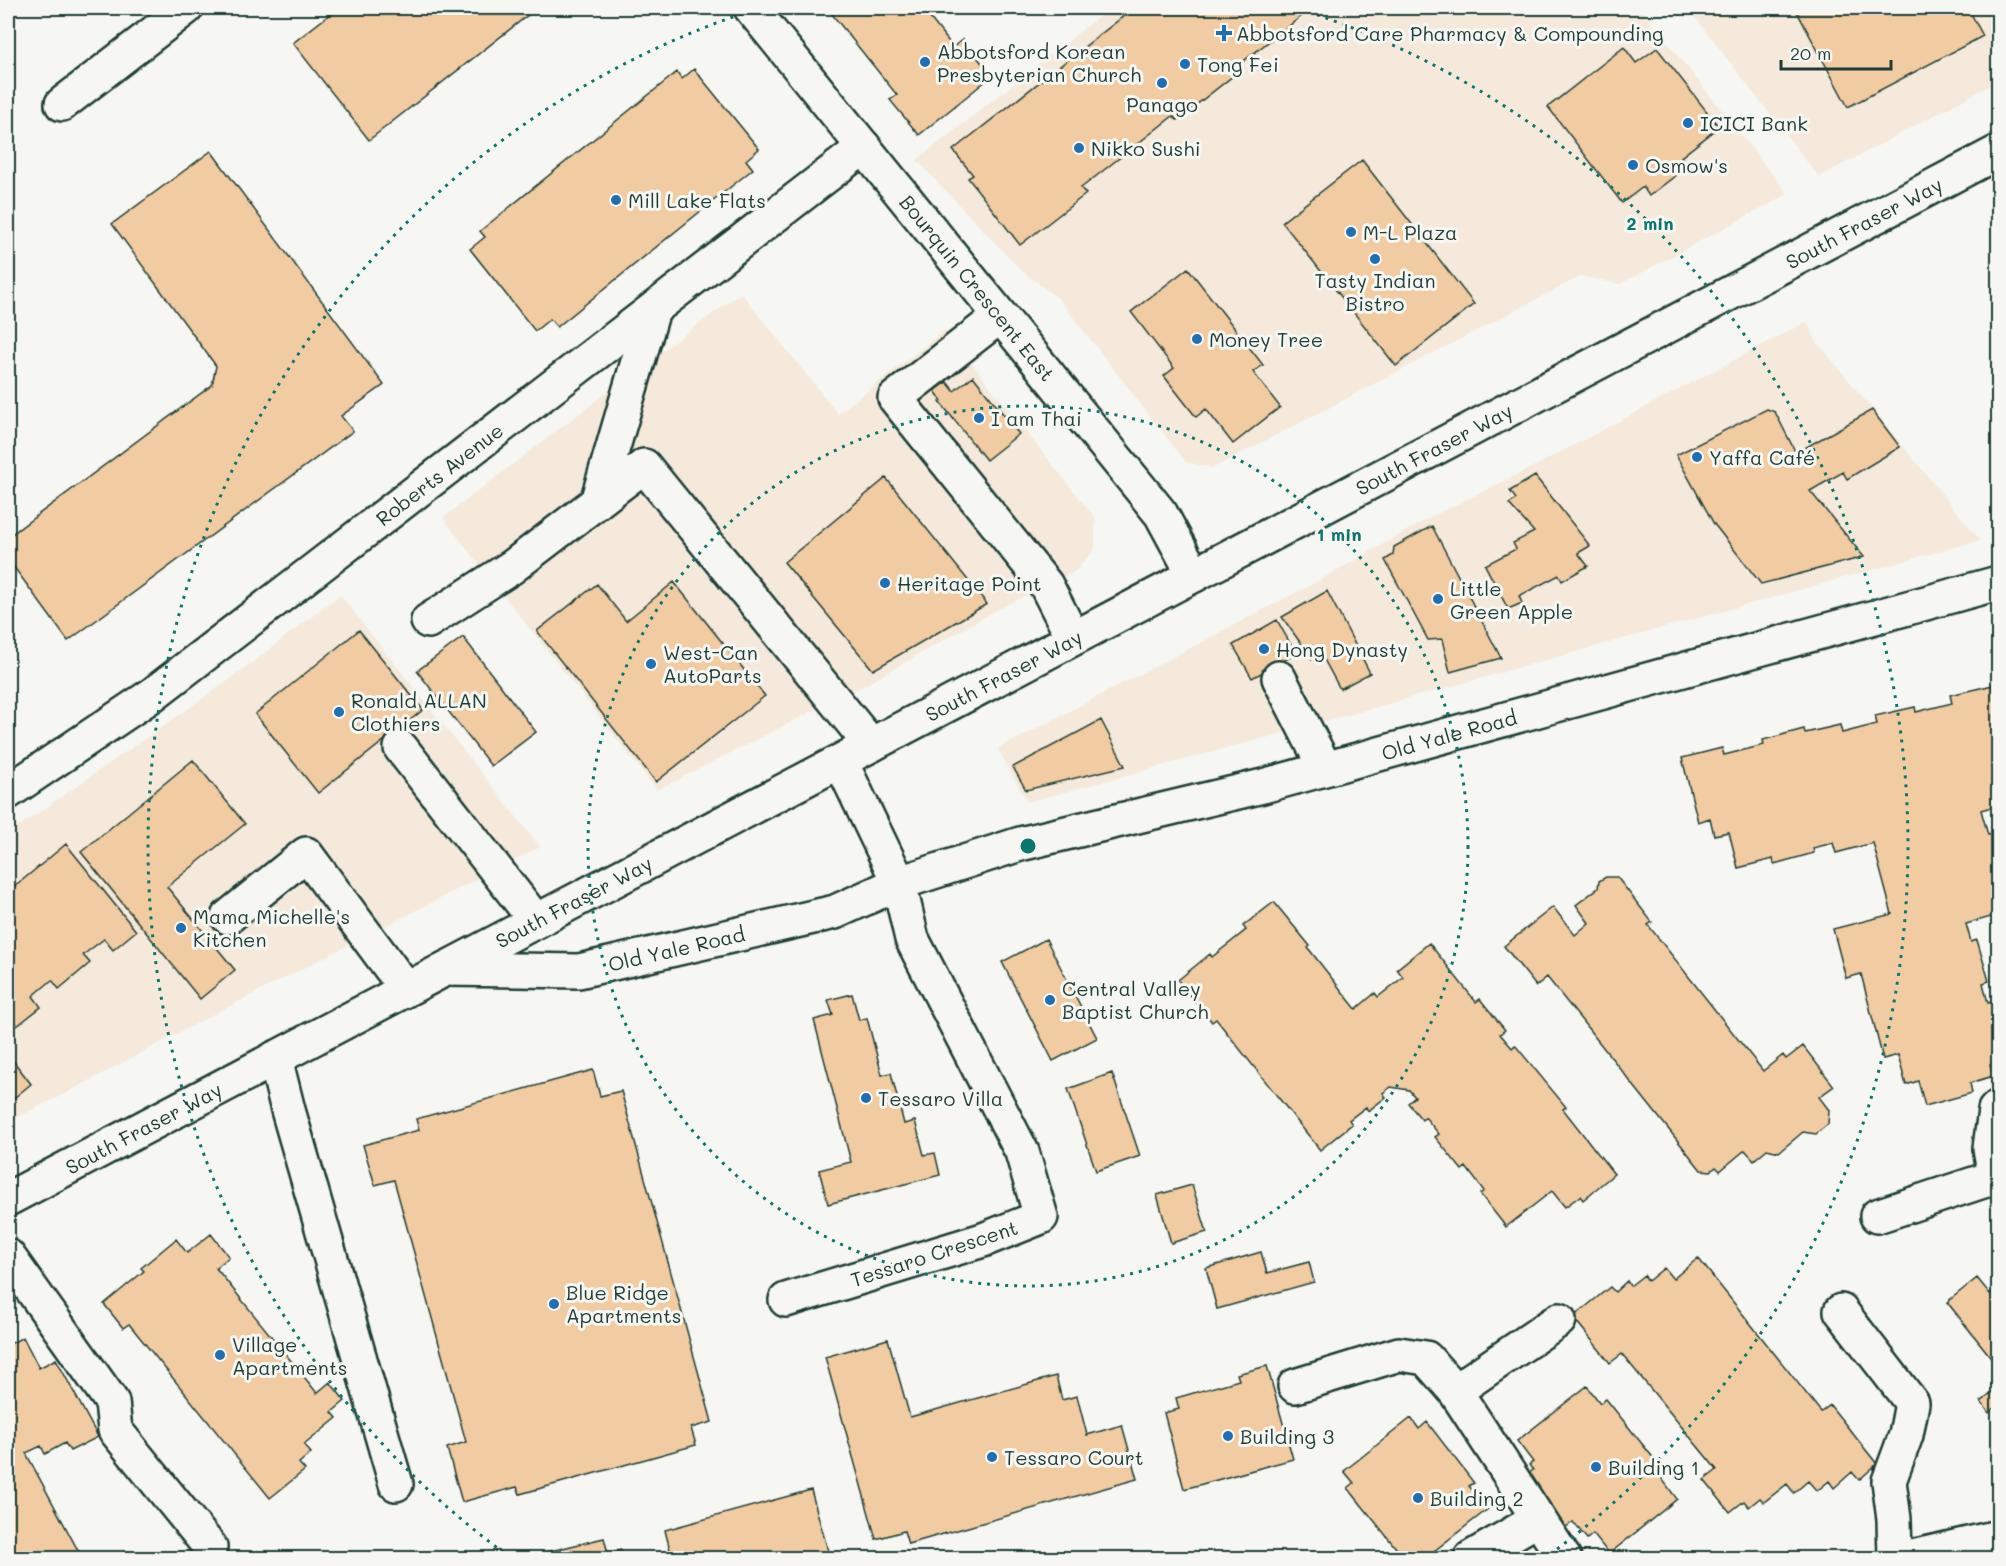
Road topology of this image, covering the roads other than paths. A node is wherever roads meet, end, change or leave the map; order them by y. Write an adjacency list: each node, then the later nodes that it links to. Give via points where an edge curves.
1 (186, 8): 3 (street)
2 (752, 8): 4 (street, Bourquin Crescent East)
3 (62, 104)
4 (864, 147): 6 (street, Roberts Avenue); 7 (street, Bourquin Crescent East)
5 (1998, 152): 9 (street, South Fraser Way)
6 (653, 310): 8 (street); 18 (street, Roberts Avenue, via 152,695)
7 (1000, 316): 9 (street, Bourquin Crescent East, via 1161,514); 12 (street, via 895,398 1046,585)
8 (597, 502): 11 (street, via 512,567); 14 (street, via 644,466)
9 (1194, 574): 12 (street, South Fraser Way)
10 (1998, 583): 17 (street, Old Yale Road)
11 (428, 621)
12 (1073, 638): 14 (street, South Fraser Way)
13 (1279, 678): 17 (street)
14 (871, 745): 16 (street, South Fraser Way)
15 (401, 748): 21 (street)
16 (842, 762): 19 (street); 21 (street, South Fraser Way)
17 (1325, 768): 19 (street, Old Yale Road, via 1020,844)
18 (8, 792)
19 (899, 883): 22 (street, Old Yale Road, via 835,912 579,971); 29 (street, Tessaro Crescent, via 912,939 1022,1152 1041,1217 983,1240)
20 (228, 917): 23 (street, via 306,854)
21 (536, 921): 22 (street, South Fraser Way)
22 (445, 969): 23 (street, South Fraser Way)
23 (406, 989): 24 (street, South Fraser Way)
24 (274, 1058): 26 (street, South Fraser Way); 34 (street)
25 (1998, 1107): 27 (street, via 1990,1148 1995,1177)
26 (8, 1199)
27 (1877, 1216)
28 (8, 1256): 37 (street, via 112,1402 115,1430)
29 (786, 1300)
30 (1841, 1311): 40 (street, via 1912,1403 1906,1435 1889,1481)
31 (1559, 1320): 33 (street)
32 (1295, 1386): 33 (street, via 1399,1354 1426,1358)
33 (1455, 1391): 35 (street)
34 (396, 1484)
35 (1538, 1519): 38 (street); 39 (street)
36 (1998, 1537): 41 (street)
37 (210, 1547)
38 (1470, 1558)
39 (1564, 1558)
40 (1894, 1558)
41 (1908, 1558)

